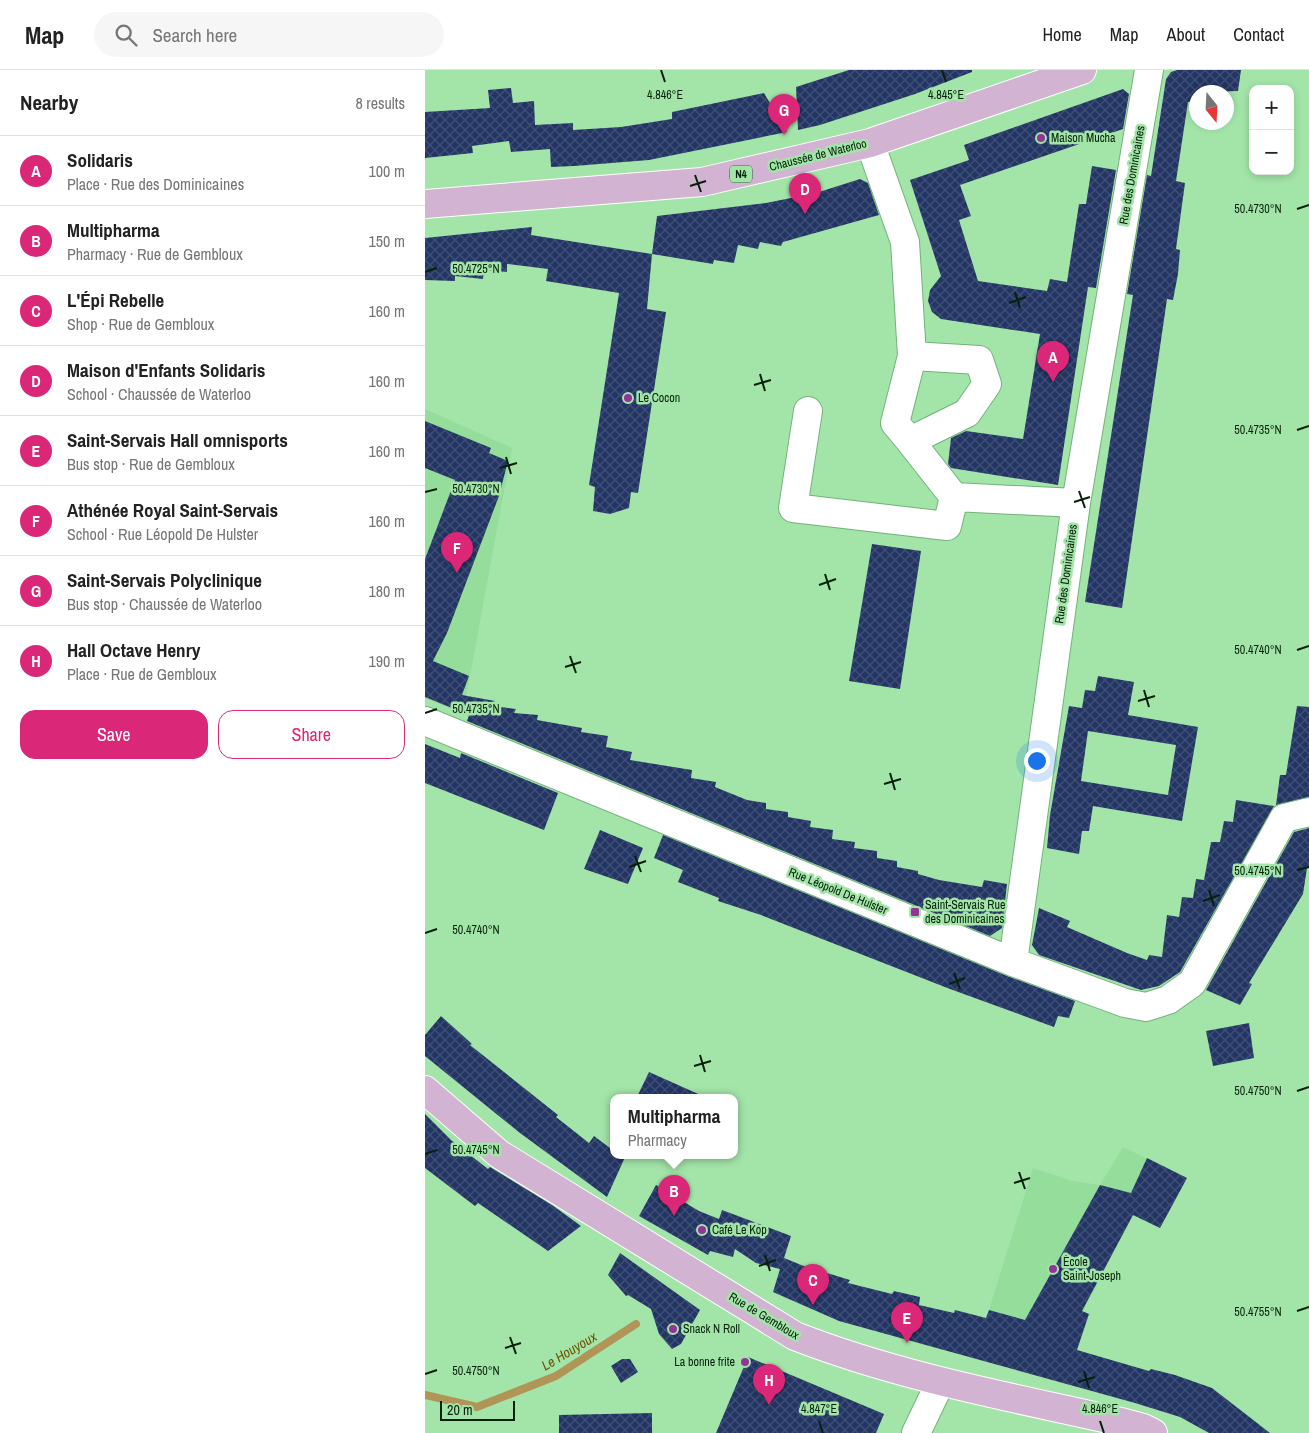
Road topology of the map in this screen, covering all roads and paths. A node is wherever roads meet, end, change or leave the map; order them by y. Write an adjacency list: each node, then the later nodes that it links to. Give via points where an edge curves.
1 (1082, 70): 3 (main road, Chaussée de Waterloo / N4)
2 (1149, 70): 9 (street, Rue des Dominicaines)
3 (870, 143): 4 (main road, Chaussée de Waterloo / N4, via 702,182); 5 (street, via 905,242)
4 (425, 204)
5 (912, 356): 7 (street, via 895,423); 7 (street, via 979,360 987,384 967,413)
6 (808, 411): 8 (street, via 793,508 947,526)
7 (910, 441): 8 (street)
8 (954, 498): 9 (street)
9 (1076, 503): 12 (street, Rue des Dominicaines)
10 (425, 721): 12 (street, Rue Léopold De Hulster)
11 (1309, 812): 12 (street, Rue Léopold De Hulster, via 1284,818 1192,984 1168,1000 1146,1007 1125,1003)
12 (1013, 962)
13 (425, 1090): 14 (main road, Rue de Gembloux, via 499,1154 795,1336)
14 (941, 1383): 15 (street); 16 (main road, Rue de Gembloux, via 1128,1424)
15 (916, 1433)
16 (1153, 1433)

